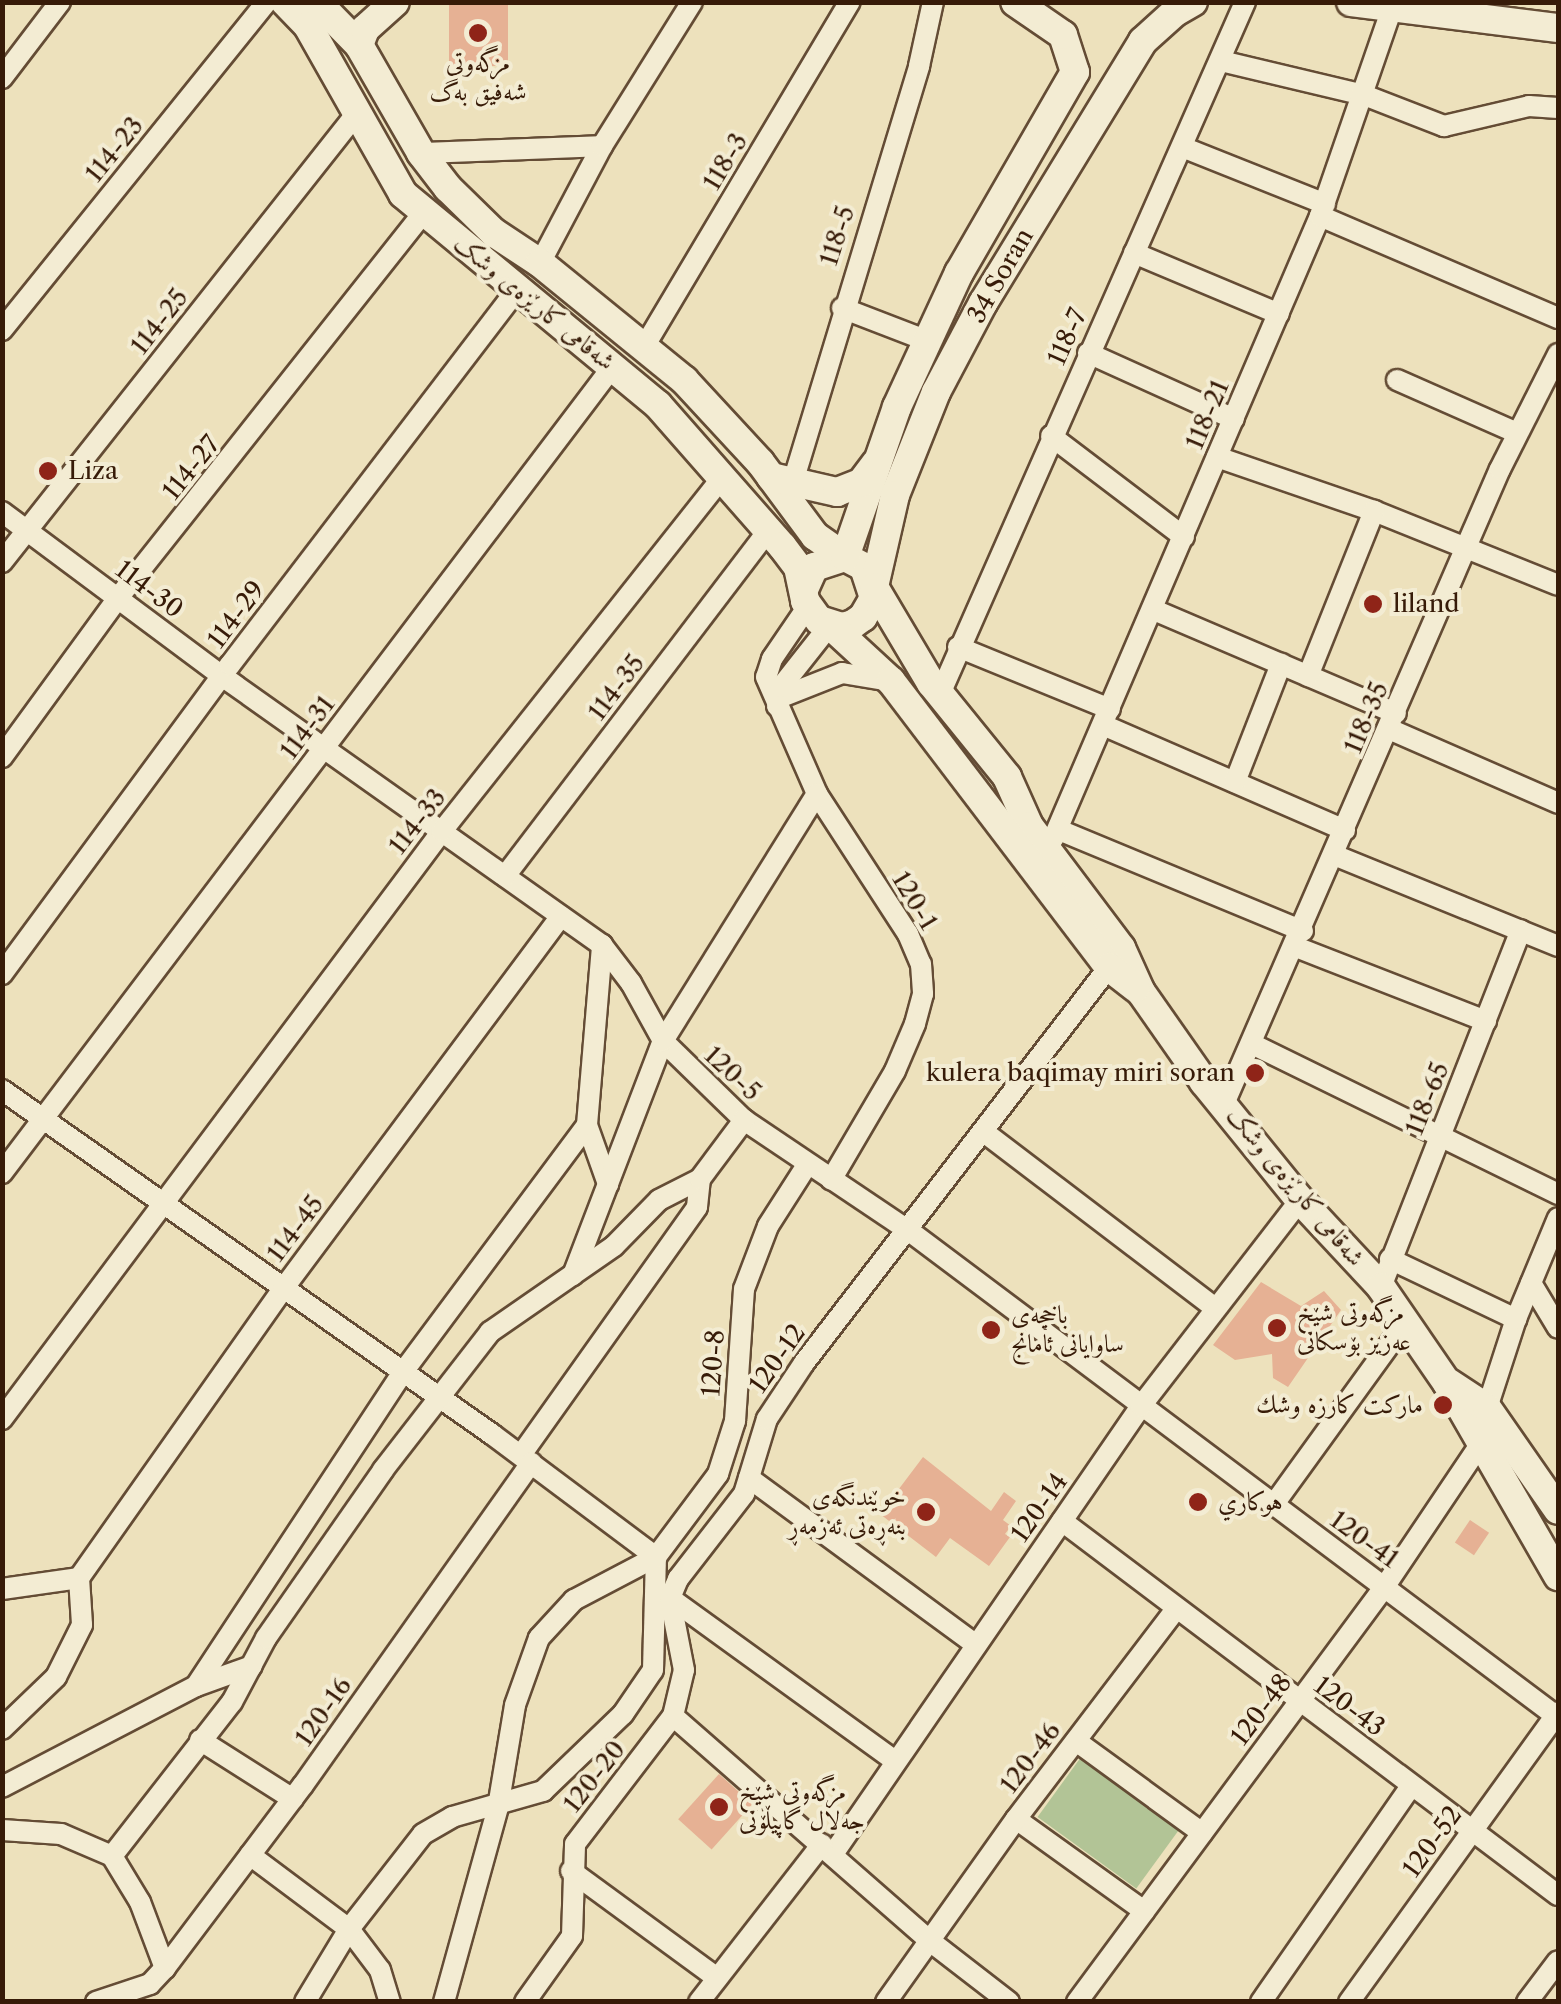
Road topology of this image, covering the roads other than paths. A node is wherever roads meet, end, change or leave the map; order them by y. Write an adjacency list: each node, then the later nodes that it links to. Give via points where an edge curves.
1 (60, 2): 17 (street)
2 (267, 2): 34 (street, 114-23)
3 (285, 2): 20 (main road, شەقامی کارێزەی وشک, via 308,26)
4 (317, 2): 15 (main road, شەقامی کارێزەی وشک)
5 (394, 2): 15 (main road, via 365,29)
6 (692, 2): 23 (street)
7 (850, 2): 36 (street, 118-3)
8 (933, 2): 31 (street, 118-5)
9 (1015, 2): 21 (main road, 34 Soran, via 1064,36 1074,56 1075,72)
10 (1193, 2): 22 (main road, 34 Soran, via 1143,41)
11 (1245, 2): 16 (street, 118-7)
12 (1350, 2): 13 (main road)
13 (1393, 5): 14 (main road); 18 (street, 118-21)
14 (1558, 28)
15 (359, 46): 25 (main road, شەقامی کارێزەی وشک)
16 (1221, 61): 18 (street); 24 (street, 118-7)
17 (2, 78)
18 (1364, 95): 19 (street, via 1444,126 1529,106); 26 (street, 118-21)
19 (1558, 108)
20 (357, 113): 27 (main road, شەقامی کارێزەی وشک, via 403,194); 50 (street, 114-25)
21 (1045, 127): 22 (main road); 35 (main road, 34 Soran)
22 (1081, 141): 57 (main road, 34 Soran, via 936,392 895,496)
23 (602, 146): 25 (street); 29 (street)
24 (1182, 146): 26 (street); 28 (street, 118-7)
25 (421, 153): 29 (main road, شەقامی کارێزەی وشک, via 493,232)
26 (1322, 210): 32 (street, 118-21); 33 (street)
27 (424, 213): 30 (main road, شەقامی کارێزەی وشک); 59 (street, 114-27)
28 (1134, 253): 32 (street); 37 (street, 118-7)
29 (540, 263): 36 (main road, شەقامی کارێزەی وشک)
30 (516, 291): 39 (main road, شەقامی کارێزەی وشک); 64 (street, 114-29)
31 (842, 308): 35 (street); 47 (street, 118-5)
32 (1279, 314): 41 (street, 118-21)
33 (1558, 318)
34 (2, 330)
35 (928, 340): 45 (main road, 34 Soran)
36 (644, 347): 47 (main road, شەقامی کارێزەی وشک)
37 (1088, 354): 41 (street); 43 (street, 118-7)
38 (1558, 354): 42 (street, 118-35)
39 (614, 366): 46 (main road, شەقامی کارێزەی وشک); 71 (street, 114-31)
40 (1396, 380): 42 (street)
41 (1234, 418): 44 (street, 118-21)
42 (1517, 433): 53 (street, 118-35)
43 (1051, 436): 52 (street); 62 (street, 118-7)
44 (1217, 457): 49 (street); 52 (street, 118-21)
45 (880, 458): 47 (main road, via 860,482 837,492); 54 (main road, 34 Soran)
46 (723, 476): 51 (main road, شەقامی کارێزەی وشک); 78 (street, 114-33)
47 (781, 481): 54 (main road, شەقامی کارێزەی وشک, via 815,536)
48 (2, 512): 50 (street, 114-30)
49 (1374, 512): 53 (street); 65 (street)
50 (26, 530): 55 (street, 114-25); 59 (street, 114-30)
51 (768, 530): 58 (main road, شەقامی کارێزەی وشک, via 798,567); 80 (street, 114-35)
52 (1184, 537): 60 (street, 118-21)
53 (1468, 548): 56 (street); 70 (street, 118-35)
54 (844, 557): 57 (main road, via 864,568); 58 (main road, via 814,567)
55 (2, 562)
56 (1558, 585)
57 (874, 587): 61 (main road, via 863,617); 67 (main road, شەقامی کارێزەی وشک)
58 (806, 597): 61 (main road); 68 (street, 120-1, via 766,677)
59 (118, 598): 64 (street, 114-30); 72 (street, 114-27)
60 (1154, 610): 63 (street); 69 (street, 118-21)
61 (830, 625): 66 (main road, شەقامی کارێزەی وشک); 68 (street, via 781,687)
62 (958, 647): 67 (street, 118-7); 69 (street)
63 (1282, 664): 65 (street); 73 (street)
64 (222, 676): 71 (street, 114-30); 87 (street, 114-29)
65 (1308, 676): 70 (street)
66 (891, 681): 68 (street, via 842,673); 76 (main road, شەقامی کارێزەی وشک)
67 (940, 694): 76 (main road, شەقامی کارێزەی وشک, via 1007,777)
68 (778, 703): 74 (street, 120-1)
69 (1107, 717): 73 (street); 83 (street, 118-21, via 1056,834)
70 (1393, 721): 75 (street); 77 (street, 118-35)
71 (324, 749): 78 (street, 114-30); 94 (street, 114-31)
72 (2, 757)
73 (1234, 782): 77 (street)
74 (817, 794): 90 (street); 102 (street, 120-1, via 908,934 922,978 915,1024 895,1071)
75 (1558, 803)
76 (1007, 809): 86 (main road, شەقامی کارێزەی وشک); 88 (main road, شەقامی کارێزەی وشک, via 1030,826 1121,948)
77 (1346, 830): 79 (street, 118-35)
78 (442, 831): 80 (street, 114-30); 106 (street, 114-33)
79 (1334, 855): 82 (street); 83 (street, 118-35)
80 (505, 876): 81 (street, 114-30)
81 (561, 916): 84 (street, 120-5); 113 (street, 114-45)
82 (1521, 930): 85 (street); 89 (street, 118-65)
83 (1299, 939): 89 (street); 91 (street, 118-35)
84 (602, 945): 90 (street, 120-5); 96 (street)
85 (1558, 946)
86 (1110, 966): 88 (main road, شەقامی کارێزەی وشک); 97 (street, 120-12)
87 (2, 974)
88 (1141, 992): 93 (main road, شەقامی کارێزەی وشک)
89 (1486, 1021): 98 (street, 118-65)
90 (662, 1041): 95 (street, 120-5); 103 (street)
91 (1252, 1044): 93 (street, 118-35); 98 (street)
92 (2, 1090): 94 (street)
93 (1224, 1104): 105 (main road, شەقامی کارێزەی وشک)
94 (42, 1120): 100 (street, 114-31); 106 (street)
95 (744, 1120): 99 (street, 120-5); 101 (street)
96 (587, 1125): 103 (street); 118 (street)
97 (984, 1132): 108 (street, 120-12); 114 (street)
98 (1440, 1136): 104 (street); 109 (street, 118-65)
99 (807, 1165): 102 (street, 120-5); 130 (street, 120-8, via 768,1226 744,1289 734,1421 718,1474)
100 (2, 1173)
101 (700, 1179): 110 (street, via 659,1200 614,1246); 125 (street, 120-16, via 697,1207)
102 (831, 1180): 108 (street, 120-5)
103 (608, 1184): 110 (street)
104 (1558, 1194)
105 (1300, 1200): 112 (main road, شەقامی کارێزەی وشک); 114 (street); 121 (street, 120-14)
106 (162, 1205): 113 (street); 123 (street, 114-33)
107 (1558, 1218): 111 (street)
108 (908, 1230): 121 (street, 120-5); 126 (street, 120-12, via 804,1362 767,1420)
109 (1390, 1259): 112 (street, 118-65); 115 (street)
110 (573, 1275): 120 (street, via 490,1332)
111 (1531, 1284): 115 (street); 117 (street)
112 (1381, 1287): 116 (main road, شەقامی کارێزەی وشک)
113 (283, 1289): 118 (street); 132 (street, 114-45)
114 (1215, 1308): 121 (street)
115 (1516, 1319): 122 (street)
116 (1404, 1323): 119 (main road, شەقامی کارێزەی وشک); 127 (street)
117 (1558, 1328)
118 (403, 1372): 120 (street); 139 (street)
119 (1447, 1383): 122 (main road, شەقامی کارێزەی وشک); 124 (main road, شەقامی کارێزەی وشک)
120 (437, 1396): 125 (street); 138 (street)
121 (1141, 1406): 127 (street, 120-41); 129 (street, 120-14)
122 (1487, 1408): 124 (street); 128 (main road, شەقامی کارێزەی وشک)
123 (2, 1419)
124 (1481, 1443): 131 (main road, شەقامی کارێزەی وشک); 133 (street, 120-48)
125 (526, 1459): 130 (street); 149 (street, 120-16)
126 (749, 1478): 135 (street, 120-12); 137 (street)
127 (1274, 1504): 133 (street, 120-41)
128 (1558, 1510)
129 (1062, 1521): 136 (street, 120-43); 137 (street, 120-14)
130 (656, 1557): 150 (street, via 574,1600 539,1638 515,1704); 150 (street, via 653,1670 624,1714 543,1791)
131 (1558, 1576)
132 (79, 1578): 134 (street); 143 (street, via 82,1625 56,1677)
133 (1385, 1586): 140 (street, 120-48); 141 (street, 120-41)
134 (2, 1589)
135 (674, 1589): 142 (street, 120-20, via 684,1670); 146 (street)
136 (1177, 1608): 140 (street, 120-43); 145 (street, 120-46)
137 (976, 1644): 146 (street, 120-14)
138 (252, 1666): 139 (street); 144 (street)
139 (196, 1686): 148 (street)
140 (1300, 1700): 147 (street, 120-43); 154 (street, 120-48)
141 (1557, 1714): 153 (street, 120-52)
142 (673, 1716): 155 (street); 158 (street, 120-20, via 575,1844)
143 (2, 1729)
144 (200, 1740): 149 (street); 157 (street)
145 (1076, 1741): 151 (street, 120-46); 154 (street)
146 (895, 1761): 155 (street, 120-14)
147 (1411, 1786): 153 (street, 120-43); 166 (street)
148 (2, 1787)
149 (292, 1799): 156 (street, 120-16)
150 (498, 1807): 161 (street, via 452,1817 423,1834); 171 (street)
151 (1016, 1819): 160 (street); 162 (street, 120-46)
152 (2, 1830): 157 (street, via 61,1834)
153 (1472, 1830): 159 (street, 120-43); 176 (street, 120-52)
154 (1202, 1833): 160 (street, 120-48)
155 (828, 1849): 162 (street); 165 (street, 120-14)
156 (250, 1855): 161 (street); 164 (street, 120-16)
157 (112, 1856): 164 (street, via 140,1902)
158 (572, 1871): 165 (street); 172 (street, 120-20, via 572,1936)
159 (1558, 1895)
160 (1144, 1911): 175 (street, 120-48)
161 (349, 1929): 169 (street); 170 (street, via 380,1970)
162 (930, 1942): 167 (street, 120-46); 174 (street)
163 (1558, 1961): 177 (street)
164 (157, 1976): 168 (street)
165 (717, 1978): 173 (street, 120-14)
166 (1268, 1999)
167 (890, 2000)
168 (96, 2002)
169 (305, 2002)
170 (390, 2002)
171 (444, 2002)
172 (526, 2002)
173 (699, 2002)
174 (1008, 2002)
175 (1077, 2002)
176 (1349, 2002)
177 (1528, 2002)

